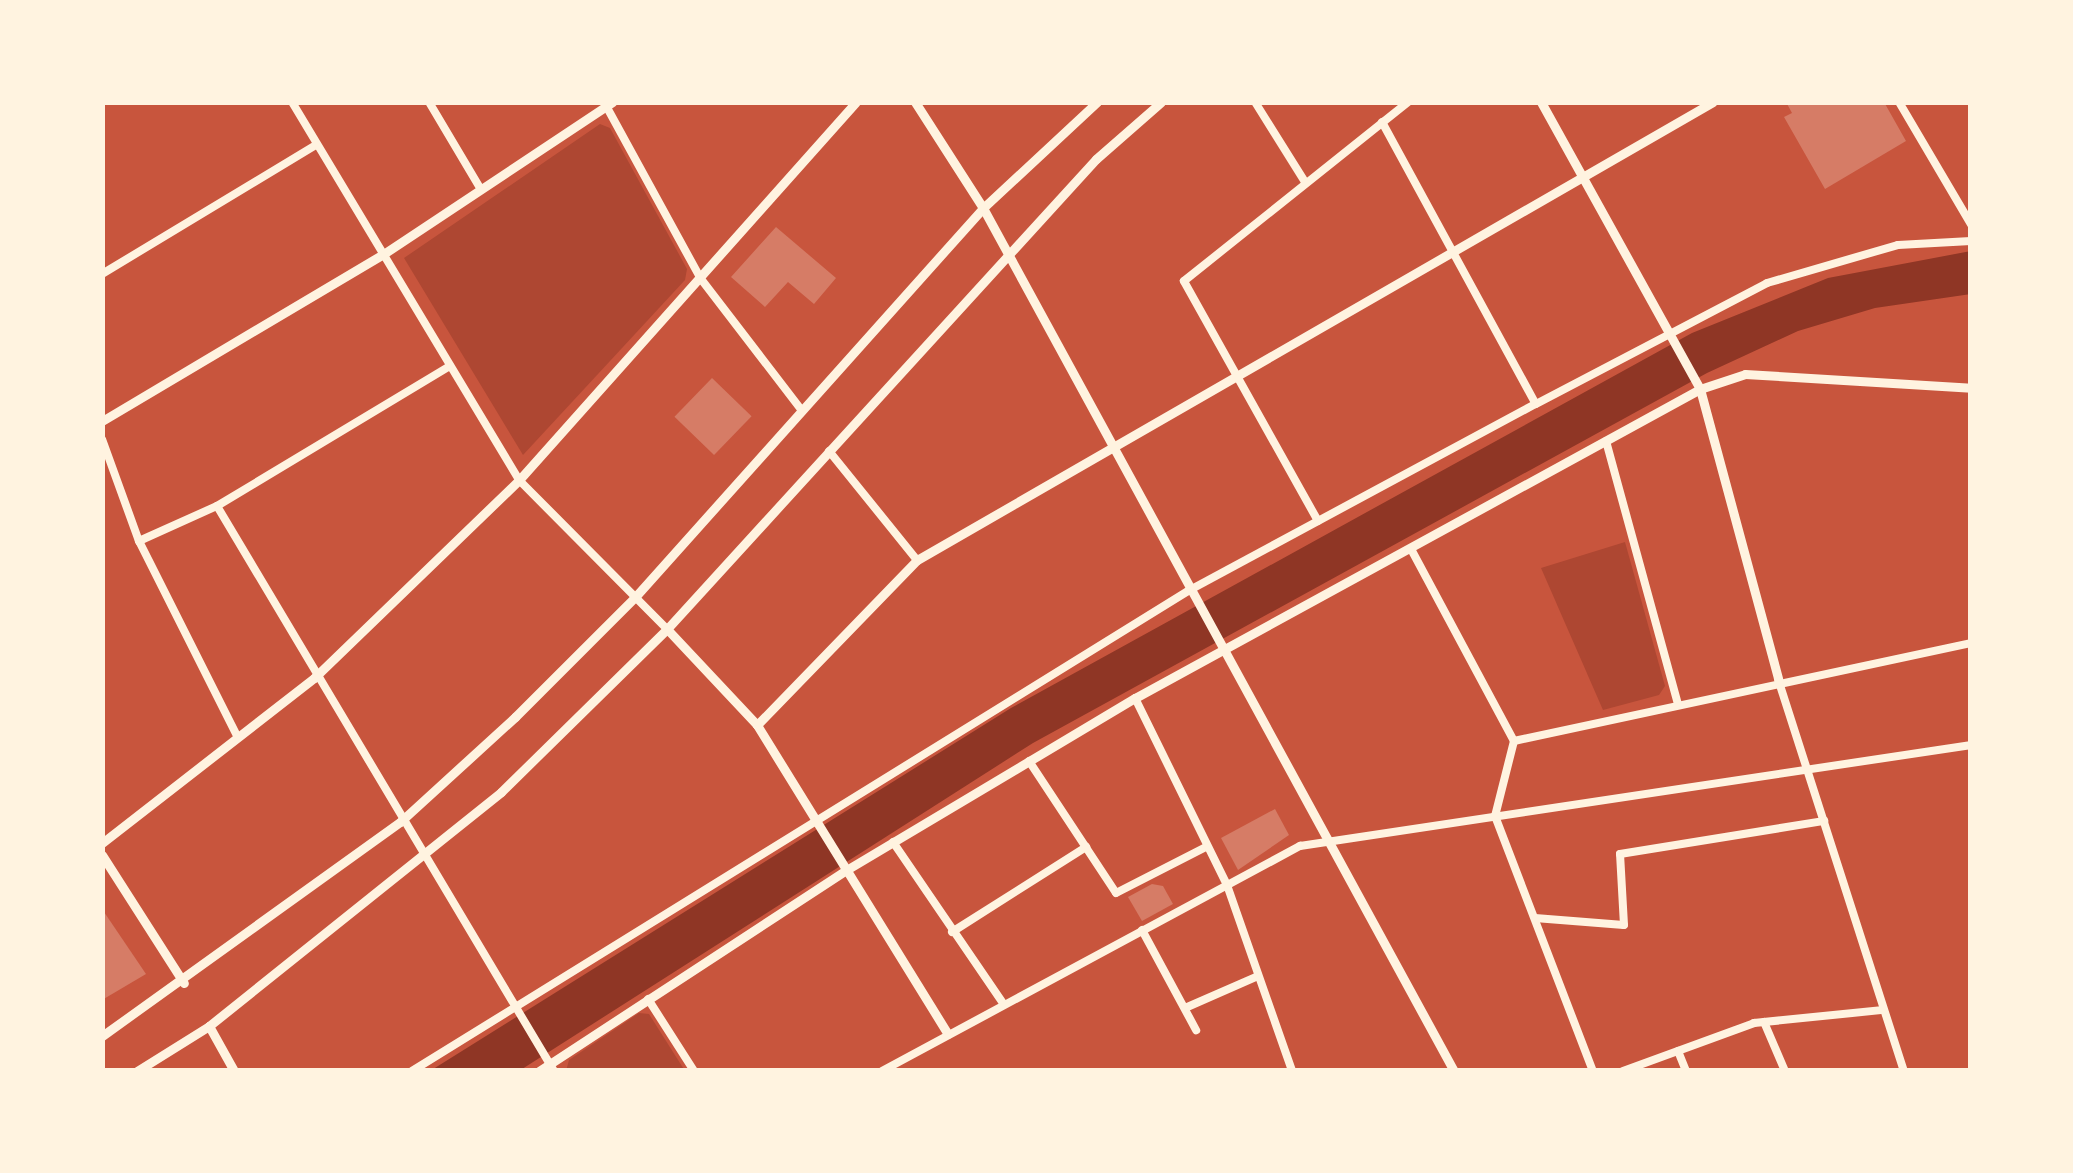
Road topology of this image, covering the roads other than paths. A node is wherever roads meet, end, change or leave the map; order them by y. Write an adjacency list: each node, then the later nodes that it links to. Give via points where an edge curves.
1 (292, 102): 14 (street)
2 (429, 102): 17 (street)
3 (856, 102): 25 (street)
4 (915, 102): 18 (street)
5 (1097, 102): 18 (street)
6 (1161, 102): 23 (street)
7 (1255, 102): 16 (street)
8 (1408, 102): 13 (street)
9 (1541, 102): 15 (street)
10 (1713, 102): 15 (street)
11 (1899, 102): 19 (street)
12 (607, 103): 17 (street); 25 (street)
13 (1382, 122): 16 (street); 22 (street)
14 (316, 145): 21 (street); 24 (street)
15 (1586, 176): 22 (street); 26 (street)
16 (1305, 182): 28 (street, via 1184,281)
17 (480, 188): 21 (street)
18 (983, 208): 23 (street); 32 (street)
19 (1971, 224)
20 (1971, 242): 26 (street, via 1898,244 1767,284)
21 (385, 253): 27 (street); 33 (street)
22 (1454, 254): 28 (street); 31 (street)
23 (1008, 255): 36 (street); 37 (street)
24 (102, 274)
25 (701, 279): 32 (street); 38 (street)
26 (1676, 333): 30 (street); 31 (street)
27 (448, 368): 38 (street); 39 (street)
28 (1242, 374): 36 (street); 40 (street)
29 (1971, 388): 30 (street, via 1745,374)
30 (1700, 389): 35 (street); 50 (street)
31 (1536, 404): 40 (street)
32 (800, 408): 45 (street)
33 (102, 421)
34 (102, 440): 41 (street)
35 (1606, 441): 42 (street); 52 (street)
36 (1113, 450): 43 (street); 44 (street)
37 (829, 452): 43 (street); 46 (street)
38 (519, 480): 45 (street); 49 (street)
39 (217, 506): 41 (street); 49 (street)
40 (1318, 521): 44 (street)
41 (139, 541): 54 (street)
42 (1411, 549): 48 (street); 55 (street)
43 (917, 560): 53 (street)
44 (1188, 591): 48 (street); 60 (street)
45 (636, 596): 46 (street); 62 (street)
46 (667, 629): 53 (street); 69 (street)
47 (1971, 643): 50 (street)
48 (1220, 650): 51 (street); 64 (street)
49 (314, 678): 54 (street); 62 (street)
50 (1778, 679): 52 (street); 58 (street)
51 (1136, 698): 57 (street); 67 (street)
52 (1677, 701): 55 (street)
53 (757, 724): 60 (street)
54 (239, 740): 65 (street)
55 (1514, 741): 59 (street)
56 (1971, 745): 58 (street)
57 (1029, 761): 63 (street); 66 (street)
58 (1806, 766): 59 (street); 61 (street)
59 (1495, 816): 64 (street); 72 (street)
60 (815, 818): 70 (street); 79 (street)
61 (1824, 821): 72 (street, via 1620,854 1624,925); 81 (street)
62 (400, 822): 69 (street); 76 (street)
63 (893, 842): 70 (street); 74 (street)
64 (1327, 842): 71 (street, via 1300,846); 96 (street)
65 (102, 843)
66 (1086, 847): 67 (street, via 1116,893); 74 (street)
67 (1207, 847): 71 (street)
68 (102, 855): 76 (street)
69 (424, 858): 79 (street); 83 (street)
70 (848, 869): 77 (street); 85 (street)
71 (1227, 885): 73 (street); 75 (street)
72 (1534, 918): 97 (street)
73 (1142, 930): 78 (street); 80 (street)
74 (952, 932): 78 (street)
75 (1256, 977): 80 (street); 95 (street)
76 (184, 983): 86 (street)
77 (648, 999): 88 (street); 93 (street)
78 (1004, 1003): 85 (street)
79 (516, 1005): 88 (street); 91 (street)
80 (1185, 1008): 84 (street)
81 (1883, 1010): 82 (street); 101 (street)
82 (1764, 1022): 87 (street); 100 (street)
83 (209, 1026): 89 (street); 90 (street)
84 (1196, 1030)
85 (948, 1034): 94 (street)
86 (102, 1036)
87 (1678, 1051): 98 (street); 99 (street)
88 (552, 1068): 92 (street)
89 (137, 1071)
90 (234, 1071)
91 (412, 1071)
92 (539, 1071)
93 (694, 1071)
94 (882, 1071)
95 (1292, 1071)
96 (1454, 1071)
97 (1593, 1071)
98 (1623, 1071)
99 (1686, 1071)
100 (1785, 1071)
101 (1904, 1071)

